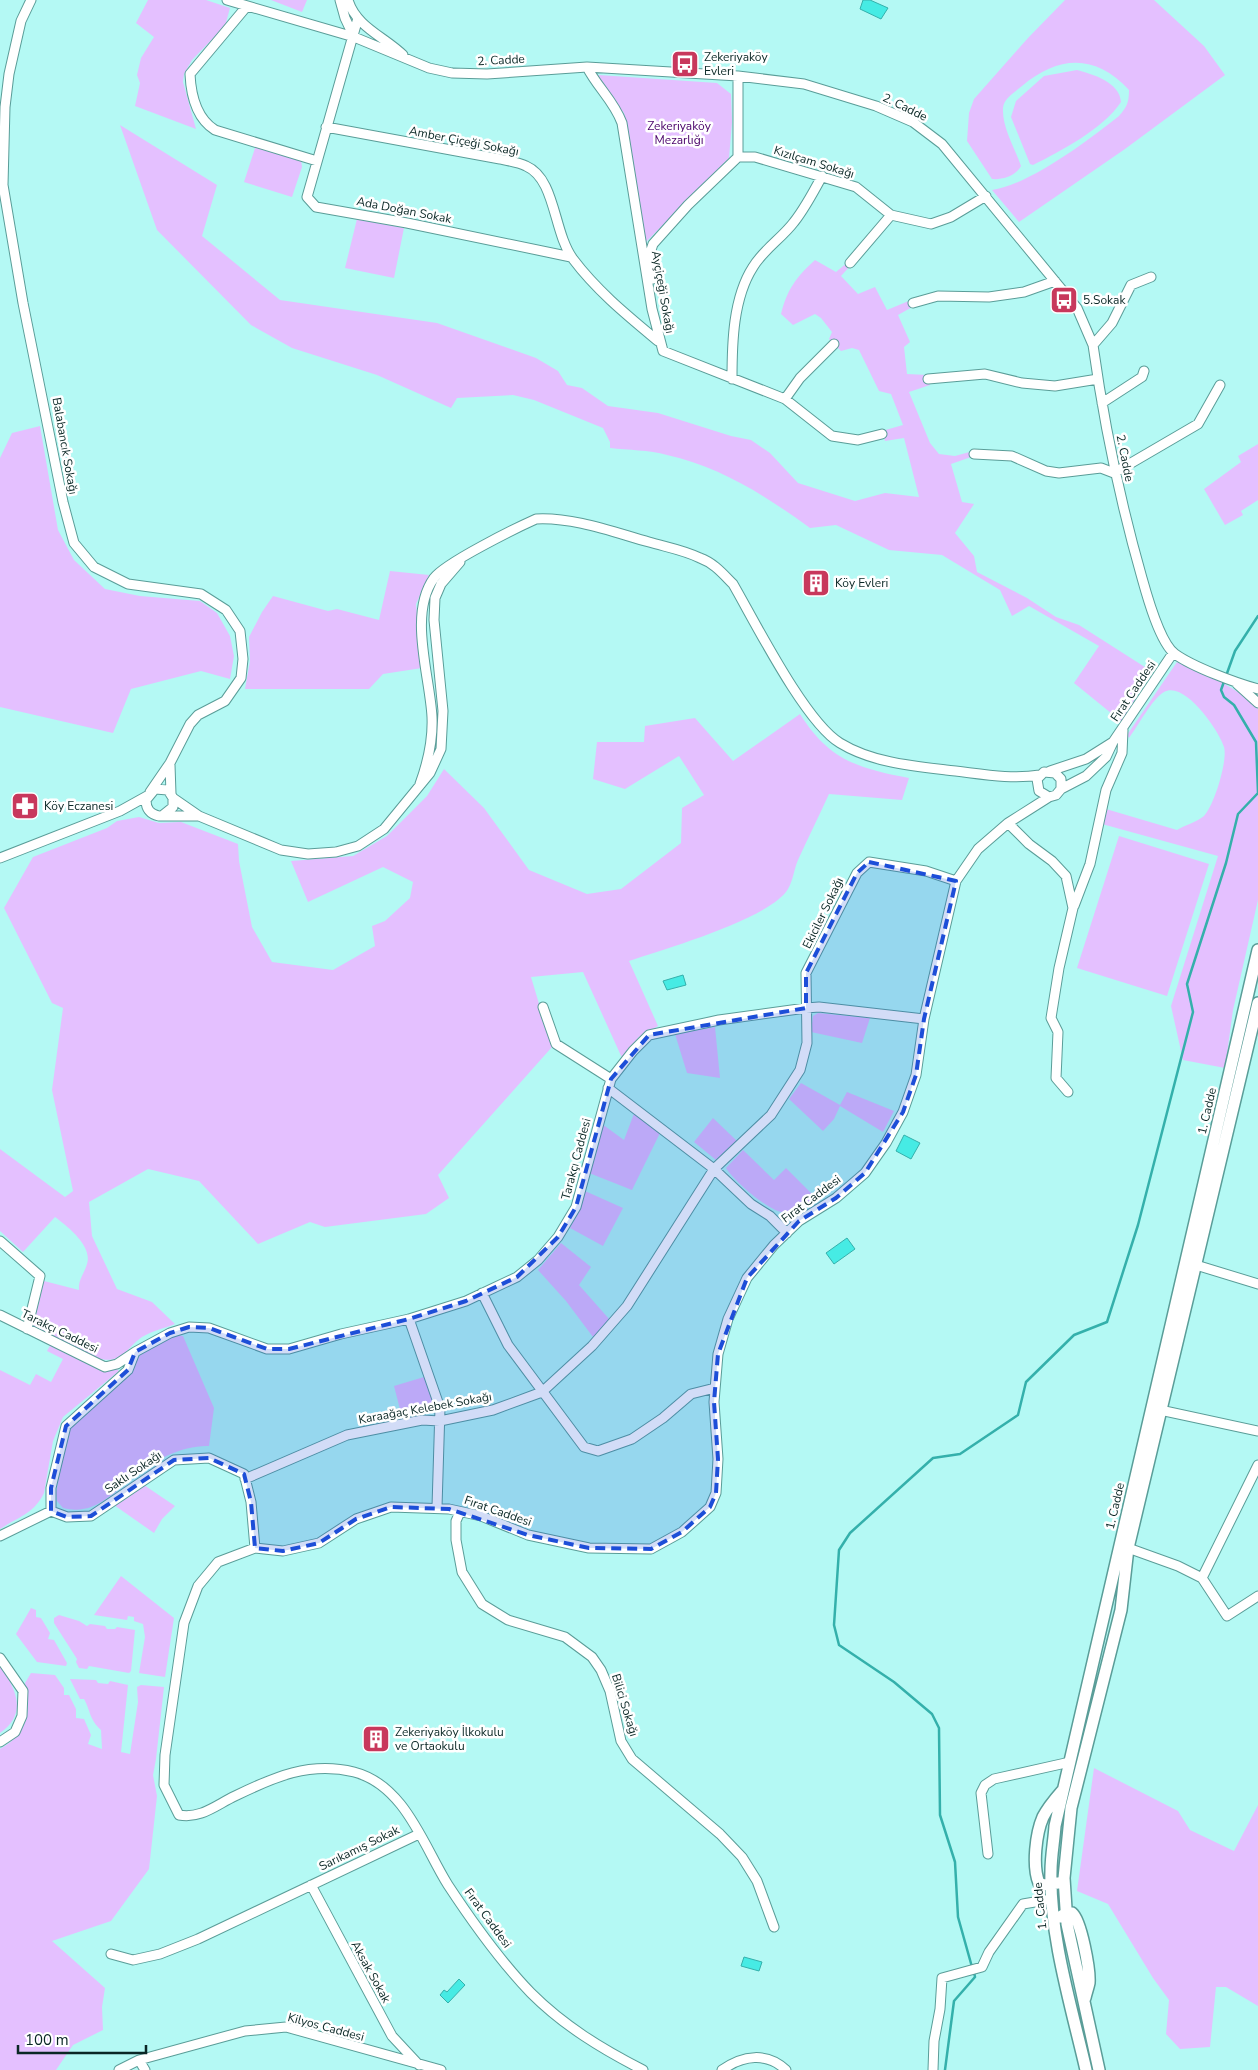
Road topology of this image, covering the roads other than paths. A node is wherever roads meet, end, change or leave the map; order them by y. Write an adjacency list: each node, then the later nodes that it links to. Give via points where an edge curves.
1 (31, 0): 43 (street, Balabancık Sokağı, via 21,20 9,74 3,185 62,502 74,543 94,567 128,584 201,594 226,610 240,631 241,678 225,701 198,715 190,724)
2 (227, 0): 5 (street, 2. Cadde)
3 (340, 0): 6 (street)
4 (348, 0): 7 (street)
5 (247, 6): 8 (street, 2. Cadde); 15 (street, via 190,74 190,88 199,114 215,130)
6 (345, 18): 8 (street, via 341,25); 9 (street)
7 (358, 18): 9 (street); 10 (street)
8 (329, 31): 9 (street, 2. Cadde)
9 (354, 37): 10 (street, 2. Cadde); 13 (street)
10 (407, 59): 11 (street, 2. Cadde, via 452,73 487,74)
11 (587, 67): 12 (street, 2. Cadde); 24 (street, Ayçiçeği Sokağı, via 612,102 622,123)
12 (738, 76): 14 (street); 17 (street, 2. Cadde, via 804,84 876,106 913,122 942,144)
13 (326, 126): 15 (street, Ada Doğan Sokak); 19 (street, Amber Çiçeği Sokağı, via 525,165 546,185 562,241)
14 (738, 157): 16 (street, Kızılçam Sokağı, via 755,157); 24 (street, via 653,244)
15 (316, 161): 19 (street, Ada Doğan Sokak, via 307,197 316,207 407,222)
16 (822, 176): 18 (street, Kızılçam Sokağı, via 856,187); 28 (street, via 794,222 754,265 746,279 732,350)
17 (986, 196): 18 (street, Kızılçam Sokağı, via 951,217 931,224); 22 (street, 2. Cadde)
18 (891, 215): 20 (street)
19 (571, 257): 24 (street, Amber Çiçeği Sokağı, via 612,302)
20 (850, 263)
21 (1151, 277): 26 (street, via 1131,285 1112,323)
22 (1055, 281): 23 (street, via 1024,292 989,297 938,296); 26 (street, 2. Cadde, via 1078,308)
23 (913, 303)
24 (659, 342): 28 (street, Ayçiçeği Sokağı, via 663,351)
25 (834, 344): 32 (street, via 800,378)
26 (1093, 345): 30 (street, 2. Cadde)
27 (1144, 371): 33 (street, via 1142,377)
28 (732, 378): 32 (street, Ayçiçeği Sokağı)
29 (928, 379): 30 (street, via 985,374 1022,383 1055,386)
30 (1098, 379): 33 (street, 2. Cadde)
31 (1220, 385): 36 (street, via 1198,424)
32 (785, 399): 34 (street, Ayçiçeği Sokağı, via 832,436 858,440)
33 (1102, 403): 36 (street, 2. Cadde)
34 (882, 434)
35 (974, 454): 36 (street, via 1012,456 1046,471 1101,468)
36 (1114, 473): 37 (street, 2. Cadde, via 1152,610)
37 (1173, 653): 38 (street); 41 (street, Fırat Caddesi)
38 (1232, 681): 39 (street); 40 (street)
39 (1258, 689)
40 (1258, 703)
41 (1122, 730): 42 (street, Fırat Caddesi); 62 (street, via 1122,753 1106,790 1090,864)
42 (1113, 742): 44 (street, Fırat Caddesi, via 1086,759); 47 (street, Fırat Caddesi, via 1106,756 1086,776)
43 (170, 763): 49 (street, Balabancık Sokağı); 50 (street, Balabancık Sokağı)
44 (1050, 771): 45 (street); 47 (street, via 1059,776)
45 (1040, 776): 46 (street); 48 (street)
46 (1021, 778): 48 (street); 56 (street, via 926,768 875,758 839,742 818,723 733,584 719,569 701,558 625,535 548,518 520,526 449,565 434,577 421,613 432,717 430,749 420,784 384,829 358,846 308,854 281,850)
47 (1061, 789): 51 (street)
48 (1038, 790): 51 (street); 52 (street)
49 (149, 794): 50 (street, via 164,788); 53 (street); 54 (street, via 146,805)
50 (172, 796): 55 (street, via 173,807); 56 (street)
51 (1049, 797): 52 (street, Fırat Caddesi)
52 (1033, 805): 57 (street, Fırat Caddesi)
53 (120, 811): 54 (street, via 136,809); 59 (street)
54 (151, 812): 55 (street)
55 (163, 816): 56 (street)
56 (199, 816)
57 (1008, 823): 61 (street, Fırat Caddesi, via 978,849); 62 (street, via 1066,876)
58 (0, 852): 59 (street)
59 (10, 854): 60 (street)
60 (0, 858)
61 (956, 881): 66 (street, Ekiciler Sokağı, via 869,862 857,873 806,973); 67 (street, Fırat Caddesi)
62 (1073, 908): 69 (street, via 1051,1018 1058,1032 1056,1078)
63 (1258, 950): 97 (main road, 1. Cadde)
64 (1258, 1003): 73 (main road, 1. Cadde)
65 (543, 1007): 68 (street, via 556,1044)
66 (806, 1008): 67 (street, Tarakçı Caddesi); 68 (street, Tarakçı Caddesi, via 719,1020 649,1035 633,1051); 70 (street, Karaağaç Kelebek Sokağı, via 807,1043 800,1070 771,1115)
67 (924, 1019): 71 (street, Fırat Caddesi, via 916,1076 903,1112 886,1143 865,1173)
68 (610, 1084): 70 (street); 75 (street, Tarakçı Caddesi, via 576,1207 558,1237 517,1277)
69 (1068, 1092)
70 (714, 1169): 71 (street); 81 (street, Karaağaç Kelebek Sokağı, via 627,1306 592,1346)
71 (787, 1233): 80 (street, Fırat Caddesi, via 747,1278 728,1319 718,1354)
72 (0, 1241): 78 (street, via 40,1276)
73 (1196, 1265): 74 (street); 82 (main road, 1. Cadde)
74 (1258, 1284)
75 (482, 1293): 77 (street, Tarakçı Caddesi); 81 (street, via 508,1345)
76 (0, 1315): 78 (street, Tarakçı Caddesi)
77 (409, 1319): 79 (street, Tarakçı Caddesi, via 289,1349 267,1349 209,1328 188,1327); 83 (street, via 440,1408)
78 (27, 1329): 79 (street, Tarakçı Caddesi, via 105,1366 117,1364)
79 (136, 1352): 88 (street, via 128,1370 66,1426 51,1488)
80 (715, 1388): 81 (street, via 691,1394 632,1438 598,1451 584,1447); 89 (street, Fırat Caddesi, via 716,1493 710,1507 682,1532 651,1549 589,1548 528,1535 481,1516)
81 (542, 1392): 83 (street, Karaağaç Kelebek Sokağı, via 493,1410)
82 (1160, 1410): 84 (street); 92 (main road, 1. Cadde)
83 (440, 1421): 86 (street, Karaağaç Kelebek Sokağı, via 422,1420 347,1435); 87 (street)
84 (1258, 1432)
85 (1258, 1465): 93 (street)
86 (245, 1479): 88 (street, Saklı Sokağı, via 244,1474 209,1458 174,1460 91,1516 67,1517); 91 (street, via 251,1502)
87 (437, 1507): 89 (street, Fırat Caddesi); 91 (street, Fırat Caddesi, via 391,1507 356,1519 320,1543 283,1551)
88 (52, 1511): 90 (street)
89 (460, 1512): 106 (street, Bilici Sokağı, via 456,1521 456,1540 462,1572 482,1604 508,1620 565,1637 592,1657 610,1691 621,1741 632,1759 742,1856 757,1881)
90 (0, 1536)
91 (254, 1548): 98 (street, Fırat Caddesi, via 218,1562 198,1586 184,1623 165,1754 164,1785 172,1803 179,1814 192,1817 298,1770 341,1770 356,1772 392,1795)
92 (1128, 1548): 93 (street); 100 (main road, 1. Cadde, via 1121,1610 1071,1808)
93 (1202, 1578): 94 (street, via 1227,1616)
94 (1258, 1596)
95 (0, 1658): 96 (street, via 23,1692 22,1716 15,1732)
96 (0, 1742)
97 (1070, 1762): 99 (street, via 994,1779 986,1785 980,1792); 102 (main road, 1. Cadde, via 1055,1826)
98 (419, 1834): 101 (street, Sarıkamış Sokak); 113 (street, Fırat Caddesi, via 484,1936 532,1993 568,2026 609,2053)
99 (988, 1854)
100 (1064, 1878): 102 (main road); 104 (main road, 1. Cadde)
101 (311, 1885): 107 (street, Sarıkamış Sokak, via 160,1954 133,1960); 109 (street, Aksak Sokak, via 392,2036)
102 (1051, 1885): 103 (main road, 1. Cadde)
103 (1052, 1899): 105 (main road, 1. Cadde); 116 (street, via 1024,1904 982,1967 942,1978)
104 (1066, 1913): 105 (main road); 118 (main road, 1. Cadde)
105 (1055, 1922): 117 (main road, 1. Cadde)
106 (774, 1927)
107 (111, 1954)
108 (139, 2060): 109 (street, Kilyos Caddesi, via 245,2031 286,2027); 110 (street, Kilyos Caddesi); 111 (street)
109 (419, 2065): 112 (street, Kilyos Caddesi)
110 (119, 2070)
111 (145, 2070)
112 (441, 2070)
113 (643, 2070)
114 (722, 2070): 115 (street, via 741,2059 760,2056)
115 (786, 2070)
116 (933, 2070)
117 (1086, 2070)
118 (1099, 2070)

